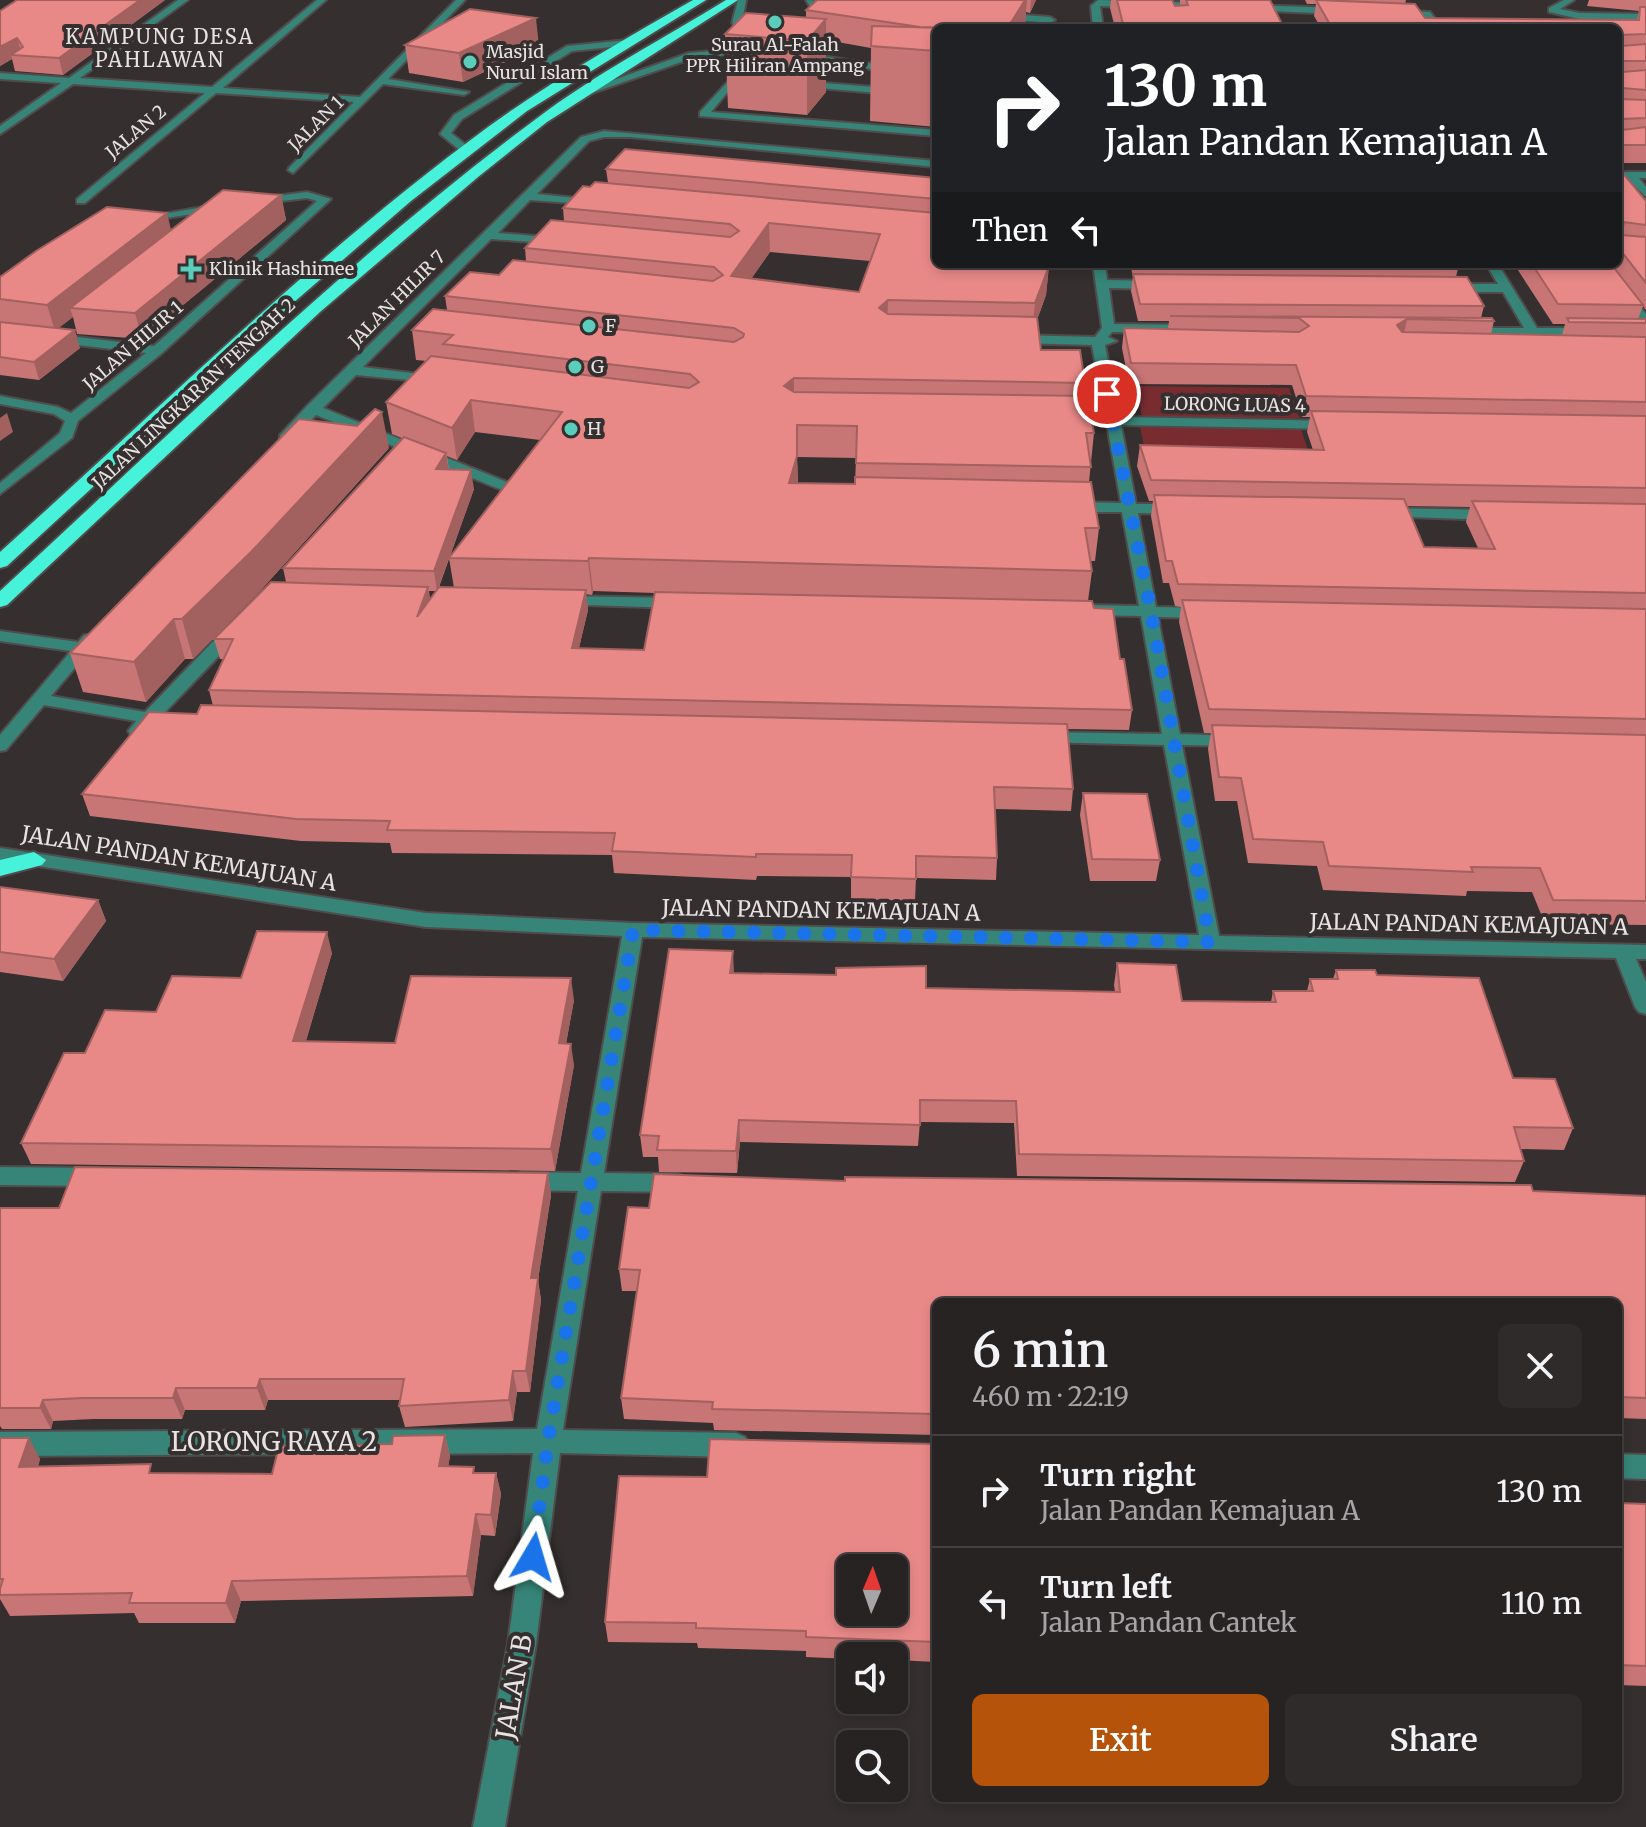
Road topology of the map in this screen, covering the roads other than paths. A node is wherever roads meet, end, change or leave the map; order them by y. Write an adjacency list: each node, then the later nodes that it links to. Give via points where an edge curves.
1 (184, 0): 32 (street)
2 (322, 0): 36 (street, JALAN 2)
3 (461, 0): 25 (street, JALAN 1)
4 (733, 0): 38 (highway, JALAN LINGKARAN TENGAH 2)
5 (742, 0): 38 (street, via 737,23 767,47 692,55)
6 (811, 0): 10 (street)
7 (1570, 0): 18 (street, via 1552,10)
8 (698, 1): 27 (highway, JALAN LINGKARAN TENGAH 2)
9 (1170, 4): 11 (street); 17 (street); 21 (street, via 1098,3)
10 (854, 6)
11 (1214, 6)
12 (1243, 7): 13 (street)
13 (1257, 8): 14 (street); 19 (street)
14 (1355, 12)
15 (1383, 13): 22 (street, via 1427,14)
16 (990, 15): 20 (street)
17 (1174, 16)
18 (1646, 17)
19 (1262, 18)
20 (1048, 19)
21 (1097, 24)
22 (1435, 24)
23 (1622, 28): 24 (street)
24 (1646, 29)
25 (432, 30): 26 (street); 33 (street, JALAN 1)
26 (444, 30)
27 (628, 43): 43 (highway, JALAN LINGKARAN TENGAH 2, via 525,106); 43 (street, via 570,48 458,117 445,134)
28 (11, 66): 30 (street)
29 (932, 68): 31 (street, via 793,51)
30 (0, 74): 32 (street)
31 (932, 75)
32 (71, 81): 36 (street); 41 (street)
33 (381, 81): 37 (street); 40 (street, JALAN 1)
34 (764, 82): 42 (street, via 733,79 704,114)
35 (780, 83): 39 (street)
36 (213, 91): 40 (street); 50 (street, JALAN 2)
37 (464, 92)
38 (585, 92): 95 (highway, JALAN LINGKARAN TENGAH 2, via 473,174 315,309)
39 (932, 95)
40 (362, 100): 45 (street, JALAN 1)
41 (0, 131)
42 (932, 133)
43 (466, 150): 94 (highway, JALAN LINGKARAN TENGAH 2, via 280,306)
44 (932, 164): 49 (street, JALAN HILIR 7, via 604,134 585,139)
45 (293, 170)
46 (1624, 175): 47 (street); 48 (street)
47 (1646, 175)
48 (1646, 194)
49 (527, 196): 51 (street); 55 (street, JALAN HILIR 7)
50 (81, 201)
51 (606, 203)
52 (227, 206): 53 (street); 54 (street); 77 (street, JALAN HILIR 1, via 292,196 325,199)
53 (121, 222)
54 (203, 225)
55 (487, 235): 56 (street); 60 (street, JALAN HILIR 7)
56 (578, 244)
57 (1100, 268): 62 (street)
58 (1494, 268): 65 (street)
59 (1604, 268): 66 (street)
60 (446, 275): 61 (street); 78 (street, JALAN HILIR 7, via 402,328)
61 (462, 277)
62 (1103, 284): 63 (street); 73 (street)
63 (1180, 285)
64 (1429, 287): 65 (street)
65 (1506, 288): 71 (street)
66 (1646, 323)
67 (70, 329): 74 (street)
68 (1218, 329): 73 (street)
69 (1454, 331): 71 (street)
70 (0, 332): 74 (street)
71 (1533, 332): 72 (street)
72 (1604, 332)
73 (1103, 334): 75 (street); 76 (street); 84 (street)
74 (58, 339): 77 (street)
75 (993, 339)
76 (1204, 343)
77 (157, 350): 82 (street, JALAN HILIR 1)
78 (352, 370): 79 (street); 81 (street, JALAN HILIR 7)
79 (444, 381)
80 (0, 400): 82 (street, via 58,411)
81 (312, 409): 86 (street, JALAN HILIR 7); 87 (street, via 399,450)
82 (72, 419): 88 (street, JALAN HILIR 1, via 67,435)
83 (1048, 420): 84 (street, LORONG LUAS 4)
84 (1111, 421): 85 (street, LORONG LUAS 4); 90 (street)
85 (1347, 425)
86 (268, 455)
87 (512, 489)
88 (0, 490)
89 (1050, 507): 90 (street)
90 (1129, 508): 91 (street); 99 (street)
91 (1192, 509)
92 (1364, 513): 93 (street)
93 (1505, 515)
94 (0, 562)
95 (0, 601)
96 (551, 601): 97 (street)
97 (693, 603)
98 (1072, 610): 99 (street)
99 (1151, 612): 100 (street); 108 (street)
100 (1231, 614)
101 (247, 617): 106 (street)
102 (104, 625): 104 (street)
103 (0, 636): 104 (street)
104 (82, 648): 105 (street)
105 (39, 699): 106 (street); 111 (street)
106 (148, 718): 109 (street)
107 (1030, 736): 108 (street)
108 (1172, 739): 110 (street); 117 (street)
109 (129, 741)
110 (1251, 741)
111 (0, 746)
112 (0, 841): 114 (street)
113 (0, 854): 114 (street, JALAN PANDAN KEMAJUAN A)
114 (34, 860): 115 (highway); 116 (street, JALAN PANDAN KEMAJUAN A, via 426,920)
115 (0, 868)
116 (633, 930): 117 (street, JALAN PANDAN KEMAJUAN A); 124 (street, JALAN B)
117 (1210, 942): 118 (street, JALAN PANDAN KEMAJUAN A)
118 (1623, 951): 119 (street, JALAN PANDAN KEMAJUAN A); 120 (street)
119 (1646, 952)
120 (1646, 1007)
121 (5, 1176): 122 (street)
122 (120, 1177)
123 (497, 1181): 124 (street)
124 (591, 1182): 125 (street); 126 (street, JALAN B)
125 (703, 1183)
126 (548, 1441): 127 (street, LORONG RAYA 2); 128 (street, LORONG RAYA 2); 131 (street, JALAN B, via 522,1644)
127 (0, 1444)
128 (765, 1446)
129 (1622, 1466): 130 (street)
130 (1646, 1467)
131 (489, 1827)

